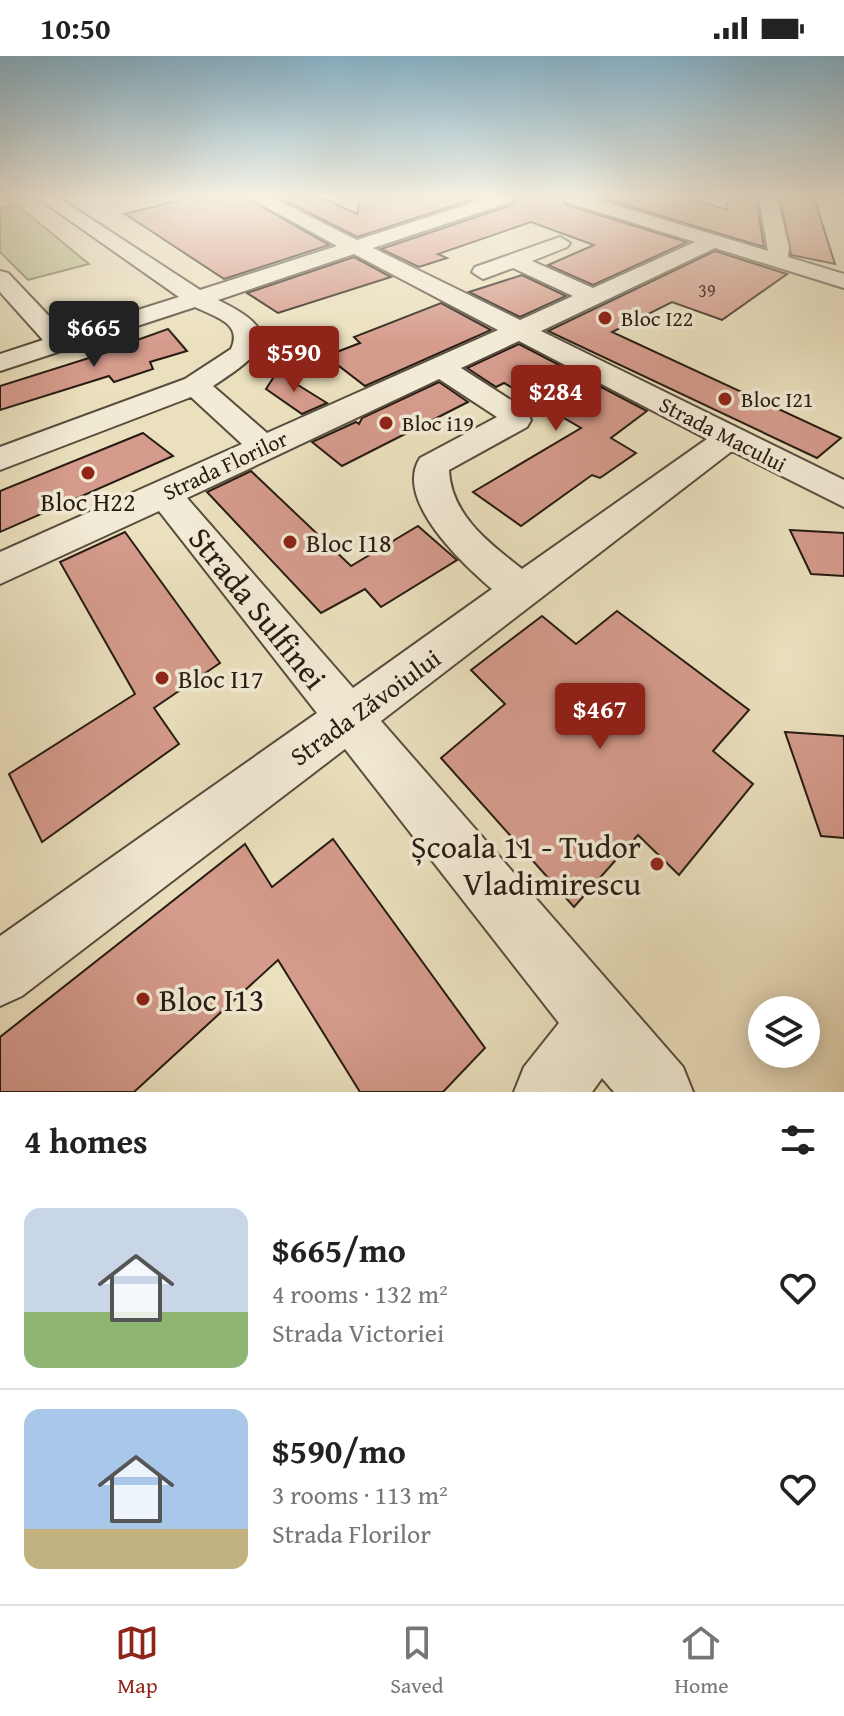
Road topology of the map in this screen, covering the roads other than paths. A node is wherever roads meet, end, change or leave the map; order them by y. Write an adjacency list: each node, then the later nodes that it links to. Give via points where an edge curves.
1 (119, 246): 13 (street)
2 (551, 246): 7 (street)
3 (702, 246): 12 (street, Strada Florilor)
4 (727, 246): 8 (street)
5 (779, 246): 8 (street)
6 (356, 247): 13 (street); 14 (street, Strada Macului)
7 (514, 261): 9 (street); 12 (street)
8 (776, 261): 11 (street)
9 (483, 272)
10 (0, 278): 15 (street)
11 (844, 281)
12 (592, 296): 14 (street, Strada Florilor)
13 (198, 299): 15 (street); 18 (street, via 240,320 248,342 243,354)
14 (518, 329): 17 (street, Strada Florilor); 19 (street, Strada Macului)
15 (60, 343): 16 (street)
16 (0, 363)
17 (438, 366): 20 (street, Strada Florilor); 25 (street, via 516,420 442,459 431,474 461,540)
18 (195, 385): 20 (street); 21 (street)
19 (729, 438): 23 (street, Strada Macului); 25 (street, Strada Zăvoiului)
20 (264, 447): 22 (street, Strada Florilor)
21 (0, 459)
22 (164, 494): 24 (street, Strada Florilor); 26 (street, Strada Sulfinei)
23 (844, 495)
24 (0, 569)
25 (522, 591): 26 (street, Strada Zăvoiului)
26 (348, 719): 27 (street, Strada Zăvoiului); 28 (street, Strada Sulfinei)
27 (0, 974)
28 (601, 1024): 29 (street); 30 (street, Strada Sulfinei)
29 (549, 1092)
30 (658, 1092)

